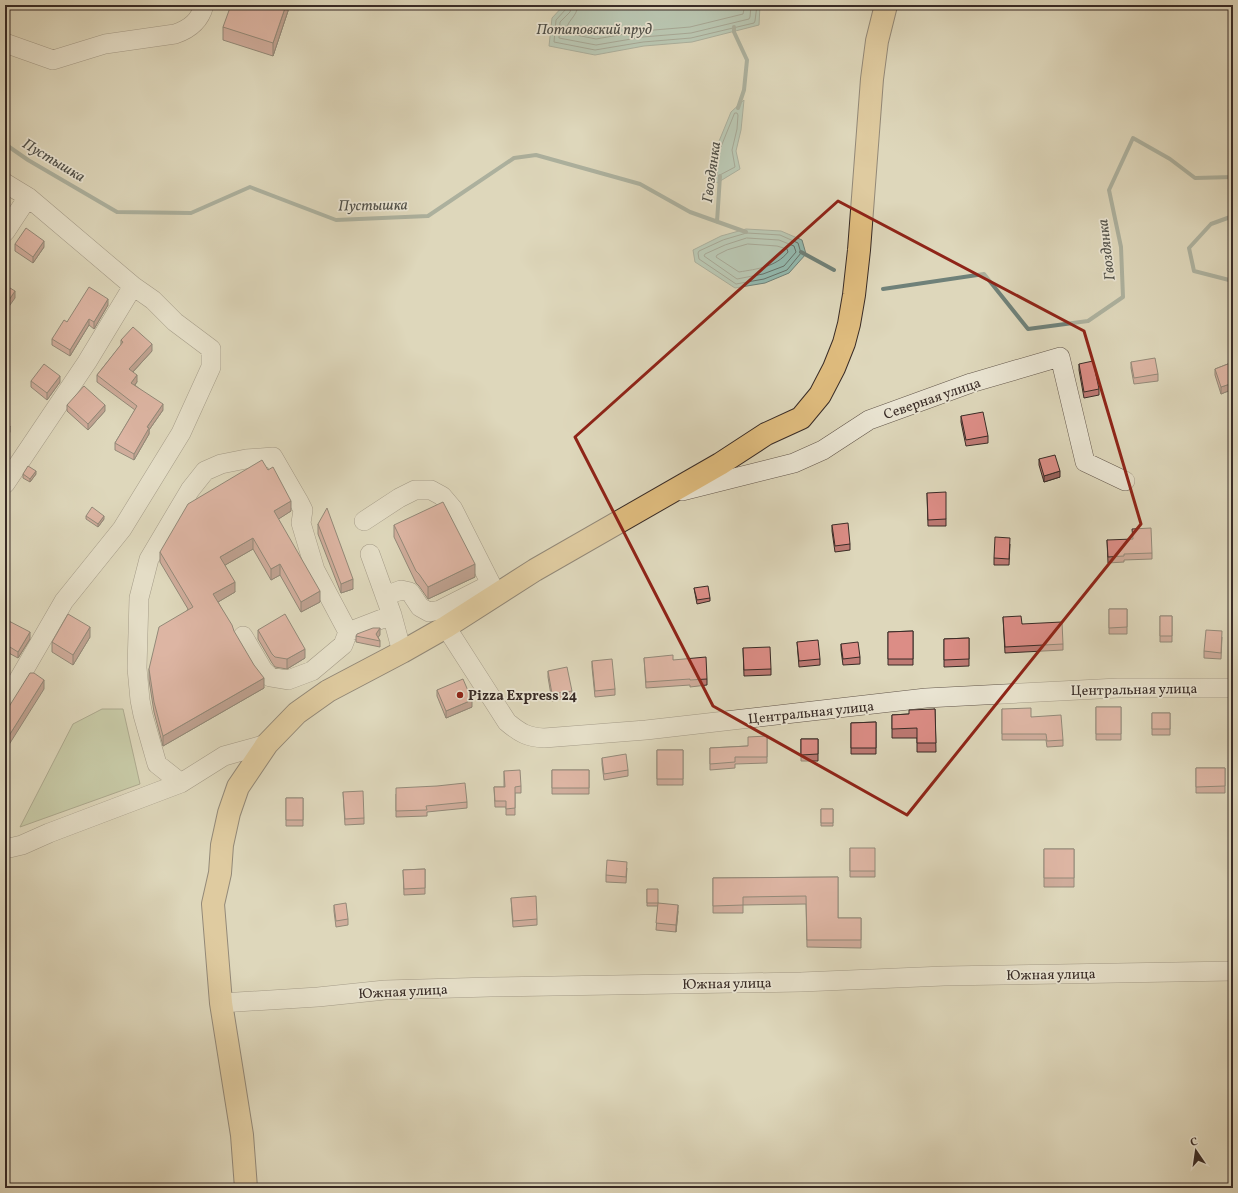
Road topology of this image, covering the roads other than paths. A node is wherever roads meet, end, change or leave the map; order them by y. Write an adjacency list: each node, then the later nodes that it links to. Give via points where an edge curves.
1 (204, 5): 3 (street, via 195,23 185,31 104,44 53,60)
2 (886, 5): 10 (main road, via 877,41 872,79 854,295 844,343 834,368 820,395 802,418 766,434)
3 (5, 43)
4 (5, 183): 5 (street)
5 (28, 197): 6 (street); 7 (street)
6 (5, 232)
7 (133, 286): 9 (street); 21 (street, via 211,349 211,367 181,433 122,529 64,601)
8 (1125, 480): 10 (street, Северная улица, via 1085,462 1060,357 971,383 870,420 822,450 794,463)
9 (5, 484)
10 (665, 495): 13 (main road, via 534,570)
11 (364, 521): 13 (street, via 416,490 431,490 442,496 453,509)
12 (370, 554): 14 (street)
13 (493, 589): 14 (street, via 429,612 420,607 410,592 401,590); 16 (main road)
14 (385, 596): 15 (street)
15 (392, 615): 17 (street); 19 (street)
16 (446, 627): 19 (main road); 20 (street, Центральная улица, via 507,722 518,732 530,737 662,728 926,698 1118,688)
17 (348, 632): 18 (street, via 343,645 312,671 288,680 270,677); 23 (street, via 316,570 301,523 303,510 273,457 221,464 205,471 190,490 149,559 139,598 137,668 143,715 157,764)
18 (243, 636)
19 (402, 652): 22 (main road, via 328,691 297,712)
20 (1233, 688)
21 (5, 703)
22 (268, 744): 23 (street, via 224,756); 26 (main road, via 238,787 222,846 220,873 213,904)
23 (181, 783): 24 (street, via 22,845)
24 (5, 849)
25 (1233, 971): 26 (street, Южная улица, via 386,990)
26 (221, 1003): 27 (main road, via 242,1135)
27 (246, 1188)

